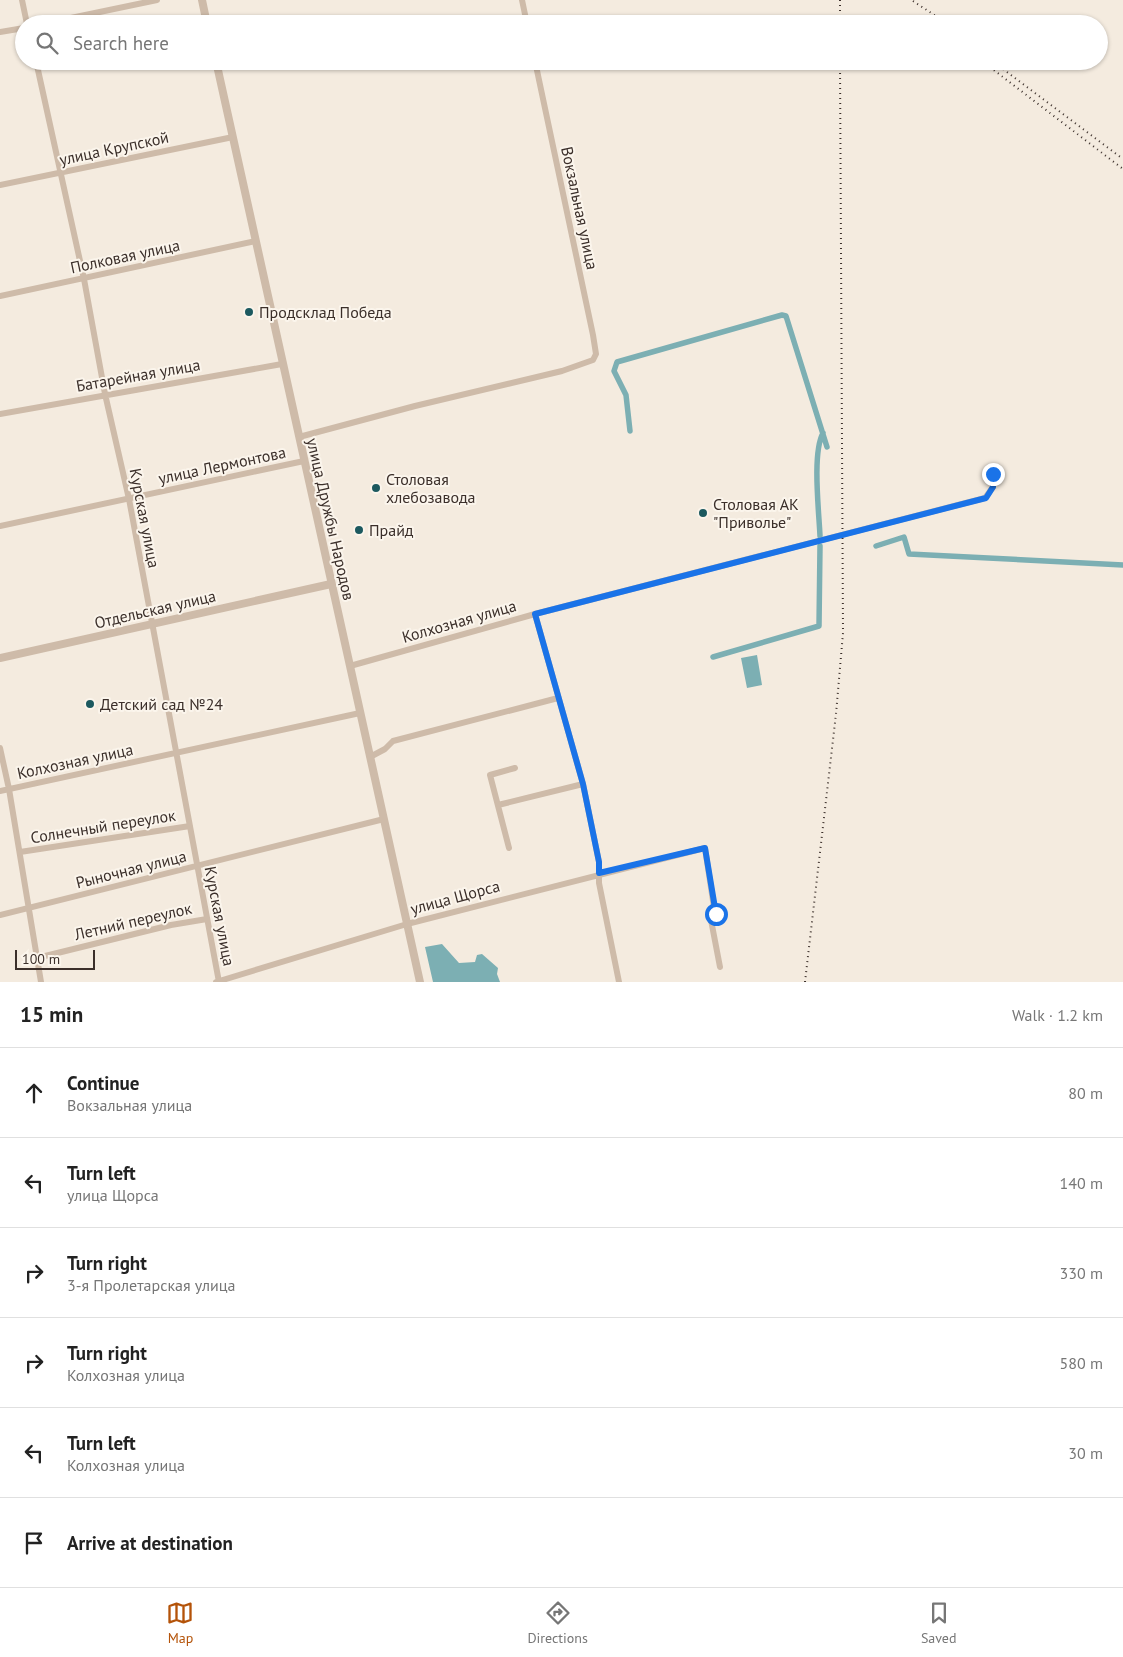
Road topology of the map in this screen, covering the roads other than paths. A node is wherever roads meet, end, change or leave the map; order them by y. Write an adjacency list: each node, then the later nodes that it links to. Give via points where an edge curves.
1 (22, 0): 5 (street)
2 (157, 0): 6 (street)
3 (202, 0): 7 (street)
4 (522, 0): 8 (street)
5 (25, 15)
6 (85, 15)
7 (205, 15)
8 (525, 15)
9 (15, 30): 10 (street)
10 (0, 32)
11 (38, 70): 15 (street, Курская улица)
12 (218, 70): 14 (street, улица Дружбы Народов)
13 (537, 70): 20 (street, Вокзальная улица, via 593,335 596,354)
14 (233, 137): 15 (street, улица Крупской); 17 (street, улица Дружбы Народов)
15 (60, 173): 16 (street, улица Крупской); 18 (street, Курская улица)
16 (0, 185)
17 (256, 241): 18 (street, Полковая улица); 21 (street, улица Дружбы Народов)
18 (84, 279): 19 (street, Полковая улица); 22 (street, Курская улица)
19 (0, 296)
20 (593, 360): 24 (street, улица Лермонтова)
21 (282, 364): 22 (street, Батарейная улица); 24 (street, улица Дружбы Народов)
22 (105, 394): 23 (street, Батарейная улица); 27 (street, Курская улица)
23 (0, 414)
24 (298, 437): 25 (street, улица Дружбы Народов)
25 (304, 461): 27 (street, улица Лермонтова); 29 (street, улица Дружбы Народов)
26 (993, 474): 33 (street, Колхозная улица, via 993,487 986,498)
27 (129, 499): 28 (street, улица Лермонтова); 34 (street, Курская улица)
28 (0, 526)
29 (327, 566): 30 (street, улица Дружбы Народов); 31 (street, via 325,579)
30 (331, 584): 31 (street, Отдельская улица); 32 (street, улица Дружбы Народов)
31 (316, 588): 32 (street, via 327,590); 34 (street, Отдельская улица)
32 (334, 596): 36 (street, улица Дружбы Народов)
33 (535, 614): 36 (street, Колхозная улица); 37 (street)
34 (151, 624): 35 (street, Отдельская улица); 40 (street, Курская улица)
35 (0, 658)
36 (350, 666): 38 (street, улица Дружбы Народов)
37 (558, 698): 41 (street, via 394,741); 43 (street)
38 (360, 713): 40 (street, Колхозная улица); 41 (street, улица Дружбы Народов)
39 (0, 748): 44 (street)
40 (178, 752): 44 (street, Колхозная улица); 48 (street, Курская улица)
41 (370, 757): 47 (street, улица Дружбы Народов)
42 (515, 768): 46 (street, via 490,776)
43 (583, 784): 46 (street); 52 (street)
44 (9, 789): 45 (street, Колхозная улица); 50 (street)
45 (0, 791)
46 (498, 805): 49 (street)
47 (384, 818): 51 (street, Рыночная улица); 56 (street, улица Дружбы Народов)
48 (190, 826): 50 (street, Солнечный переулок); 51 (street, Курская улица)
49 (509, 848)
50 (20, 852): 53 (street)
51 (197, 866): 53 (street, Рыночная улица); 55 (street, Курская улица)
52 (599, 873): 56 (street, улица Щорса); 58 (street, улица Щорса, via 705,848 716,914 711,920); 62 (street)
53 (29, 908): 54 (street, Рыночная улица); 57 (street)
54 (0, 915)
55 (207, 918): 57 (street, Летний переулок); 60 (street, Курская улица)
56 (407, 924): 60 (street, улица Щорса); 61 (street, улица Дружбы Народов)
57 (37, 958): 59 (street)
58 (720, 966)
59 (41, 982)
60 (218, 982)
61 (420, 982)
62 (619, 982)

